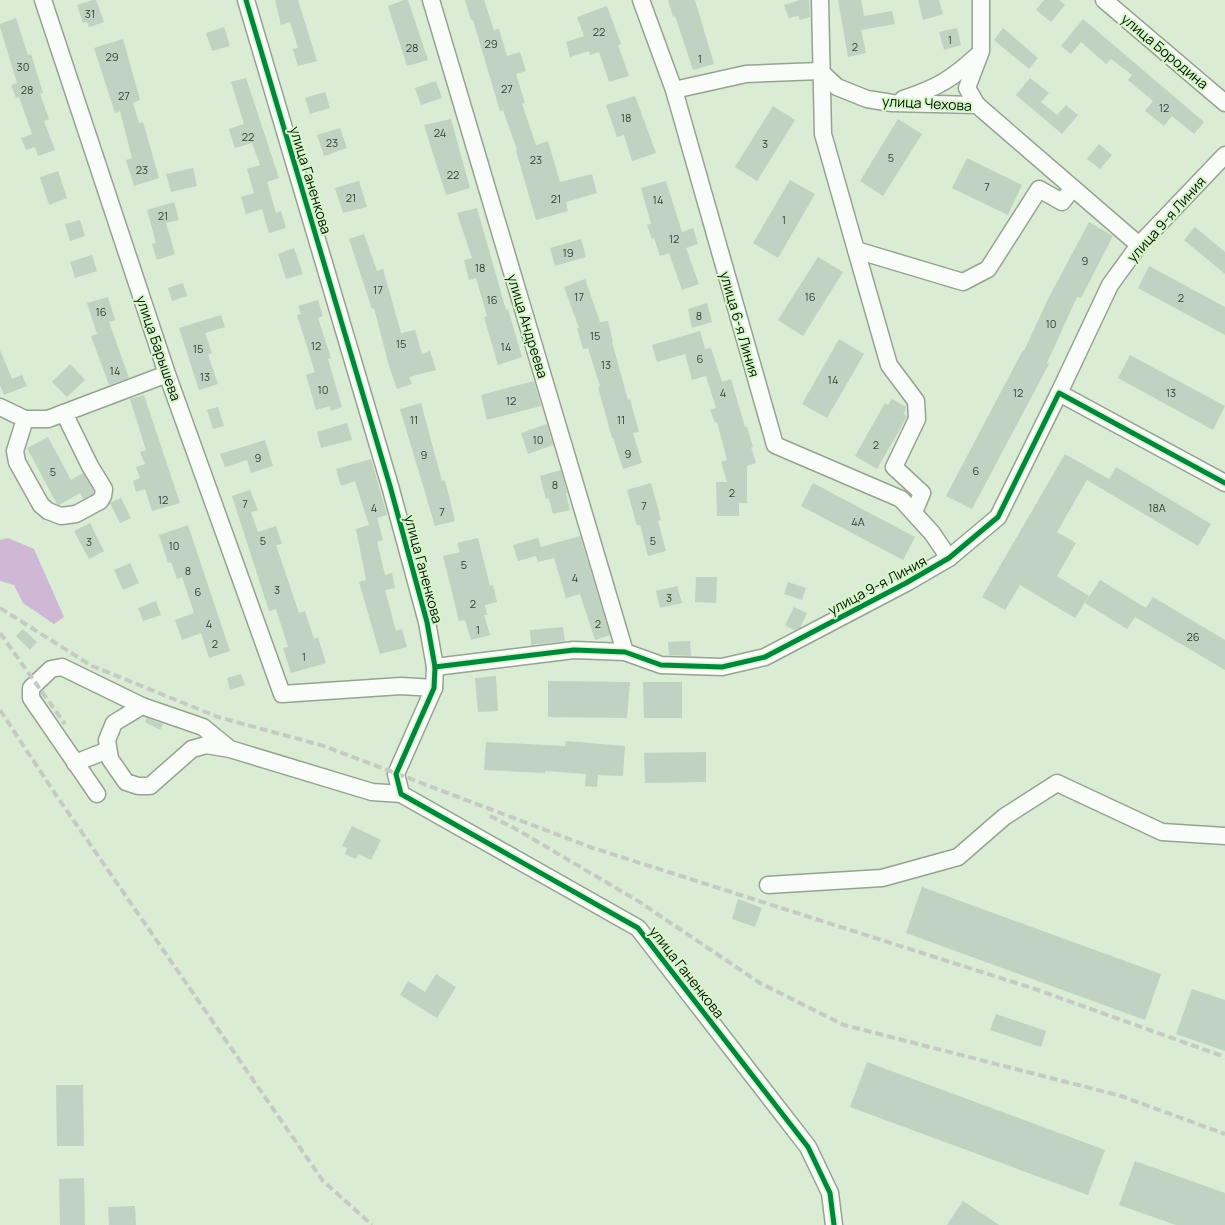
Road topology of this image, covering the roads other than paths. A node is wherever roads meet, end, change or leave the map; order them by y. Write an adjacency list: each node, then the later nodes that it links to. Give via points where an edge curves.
1 (43, 0): 18 (street, улица Барышева)
2 (246, 0): 27 (street, улица Ганенкова, via 390,486 427,622)
3 (431, 0): 26 (street, улица Андреева)
4 (641, 0): 10 (street, улица 6-я Линия)
5 (820, 0): 9 (street)
6 (981, 0): 8 (street)
7 (1104, 0): 12 (street, улица Бородина)
8 (982, 51): 11 (street, via 956,75 929,90); 13 (street, via 967,88)
9 (820, 71): 10 (street, via 746,74); 11 (street, улица Чехова, via 837,87 867,99); 17 (street, via 823,134)
10 (674, 90): 24 (street, улица 6-я Линия, via 775,445 901,498)
11 (892, 103): 13 (street, улица Чехова)
12 (1225, 103)
13 (976, 105): 15 (street, улица Чехова)
14 (1225, 155): 16 (street, улица 9-я Линия)
15 (1073, 188): 16 (street, улица Чехова); 17 (street, via 1062,202 1039,189 988,269 963,282)
16 (1139, 245): 19 (street, улица 9-я Линия, via 1110,285)
17 (856, 250): 24 (street, via 889,365 916,401 917,419 894,467 922,493)
18 (167, 374): 21 (street); 28 (street, улица Барышева, via 282,694 401,686)
19 (1059, 393): 23 (street); 25 (street, улица 9-я Линия, via 998,517)
20 (2, 408): 22 (street)
21 (64, 413): 22 (street, via 48,419); 22 (street, via 104,489 100,501 76,514 61,516 41,505 17,462 14,451)
22 (25, 419)
23 (1225, 483)
24 (914, 512): 25 (street, улица 6-я Линия)
25 (949, 558): 26 (street, улица 9-я Линия, via 765,657 713,667 661,665)
26 (625, 652): 27 (street, улица 9-я Линия, via 574,650)
27 (435, 667): 28 (street, улица Ганенкова)
28 (434, 688): 34 (street, улица Ганенкова, via 396,774)
29 (142, 706): 30 (street, via 203,727); 31 (street, via 114,723 107,740); 32 (street, via 62,667 51,669 31,688 31,698)
30 (230, 749): 31 (street, via 206,745 192,749 150,786 126,782 110,759); 34 (street, via 372,792)
31 (108, 750): 32 (street)
32 (75, 763): 33 (street)
33 (97, 794)
34 (401, 794): 37 (street, улица Ганенкова, via 638,928 808,1148 830,1194)
35 (1225, 836): 36 (street, via 1162,832 1057,783 1004,817 958,857 882,878)
36 (768, 885)
37 (834, 1225)

